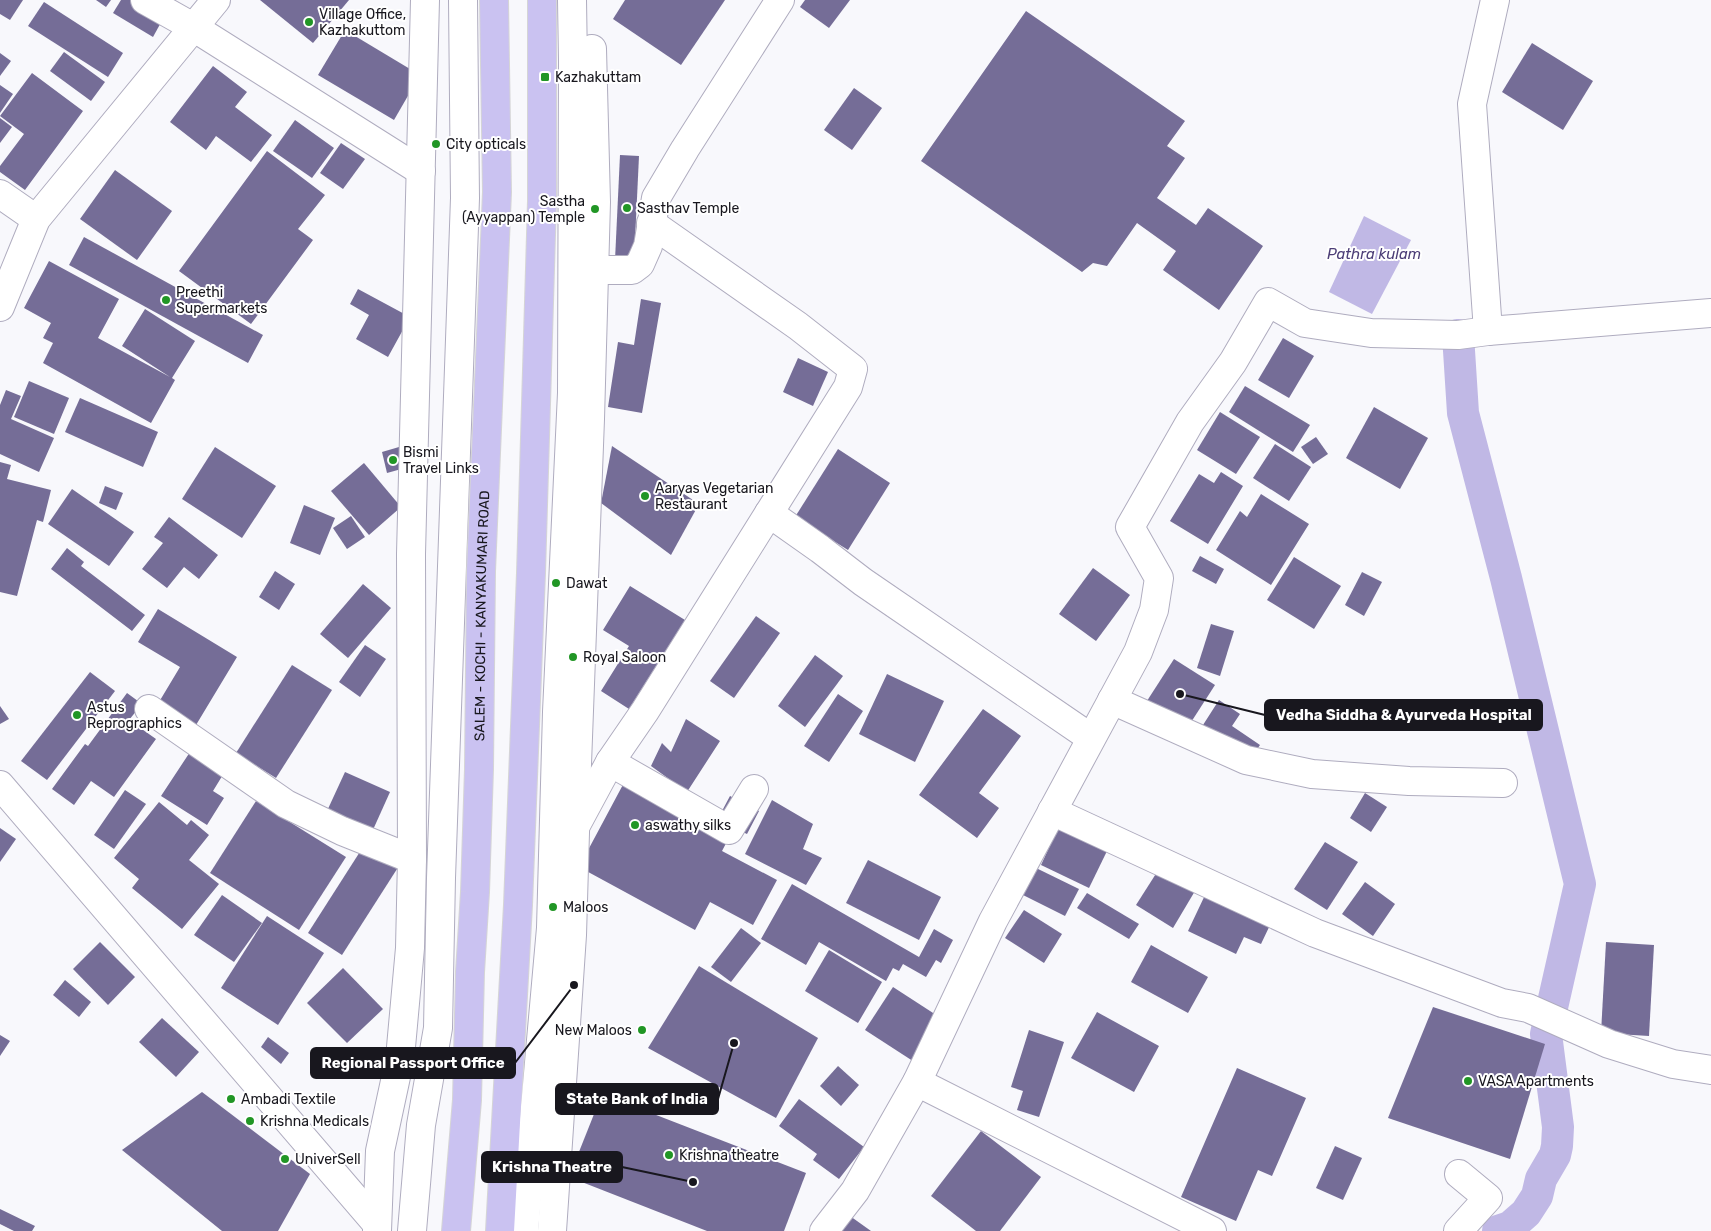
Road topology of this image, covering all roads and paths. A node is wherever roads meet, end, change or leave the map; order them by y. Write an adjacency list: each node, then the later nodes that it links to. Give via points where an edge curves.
1 (145, 0): 11 (street)
2 (216, 0): 11 (street)
3 (425, 0): 12 (street)
4 (463, 0): 35 (street, via 465,198 438,1028 421,1125)
5 (494, 0): 36 (highway, SALEM - KOCHI - KANYAKUMARI ROAD, via 497,192 481,571 479,779 467,1100)
6 (542, 0): 37 (highway, via 542,201 531,573 518,905)
7 (572, 0): 38 (street, via 572,393 556,712 551,928)
8 (590, 0): 16 (street, via 596,202)
9 (780, 0): 15 (street, via 656,198)
10 (1495, 0): 19 (street, via 1472,104)
11 (193, 27): 12 (street); 14 (street)
12 (421, 171): 30 (street, via 411,554)
13 (0, 194): 14 (street)
14 (36, 219): 17 (street)
15 (651, 223): 16 (street, via 648,246 640,264 632,270); 20 (street, via 854,369 848,387)
16 (594, 270): 29 (street)
17 (0, 307)
18 (1711, 313): 19 (street)
19 (1488, 331): 21 (street, via 1458,335 1371,333 1305,323 1268,302 1233,362 1190,422 1130,527 1159,578 1154,610 1138,652)
20 (769, 514): 23 (street); 24 (street)
21 (1112, 700): 23 (street); 25 (street, via 1246,760 1312,774)
22 (149, 709): 30 (street, via 286,804)
23 (1091, 738): 28 (street)
24 (610, 762): 27 (street, via 729,830); 29 (street)
25 (1503, 783)
26 (0, 784): 34 (street)
27 (754, 789)
28 (1052, 811): 31 (street, via 1315,933 1502,1003 1528,1008 1609,1044 1674,1064); 32 (street, via 993,921)
29 (575, 826): 39 (street, via 572,935)
30 (412, 859): 34 (street, via 410,948 400,1058 380,1152)
31 (1711, 1070)
32 (917, 1082): 40 (street, via 855,1190); 41 (street)
33 (1459, 1174): 42 (street, via 1488,1198)
34 (373, 1229)
35 (412, 1231)
36 (456, 1231)
37 (500, 1231)
38 (524, 1231)
39 (552, 1231)
40 (824, 1231)
41 (1212, 1231)
42 (1458, 1231)

